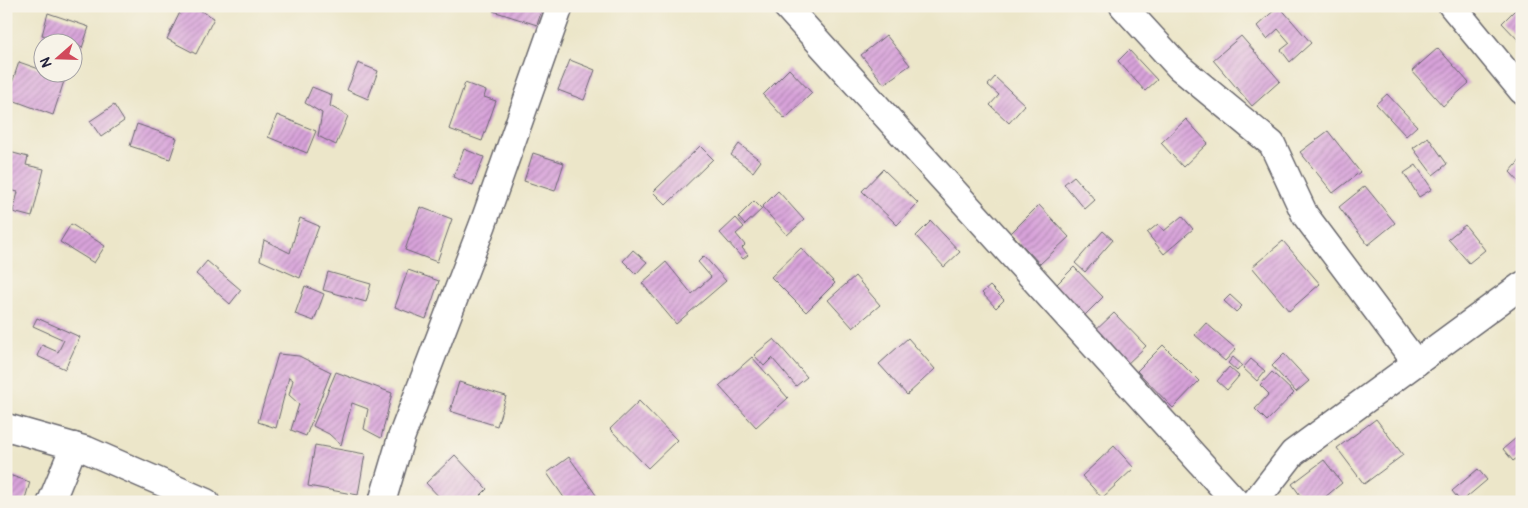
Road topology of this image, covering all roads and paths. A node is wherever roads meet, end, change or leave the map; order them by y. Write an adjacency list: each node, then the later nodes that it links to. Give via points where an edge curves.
1 (560, 6): 12 (street, via 483,224 401,438)
2 (786, 6): 13 (street)
3 (1123, 6): 7 (street, via 1179,67 1272,144 1305,214)
4 (1452, 6): 5 (street)
5 (1522, 91)
6 (1522, 285): 7 (street)
7 (1416, 363): 14 (street, via 1293,453)
8 (6, 427): 9 (street)
9 (74, 446): 10 (street); 11 (street)
10 (51, 502)
11 (206, 502)
12 (382, 502)
13 (1236, 502)
14 (1255, 502)

